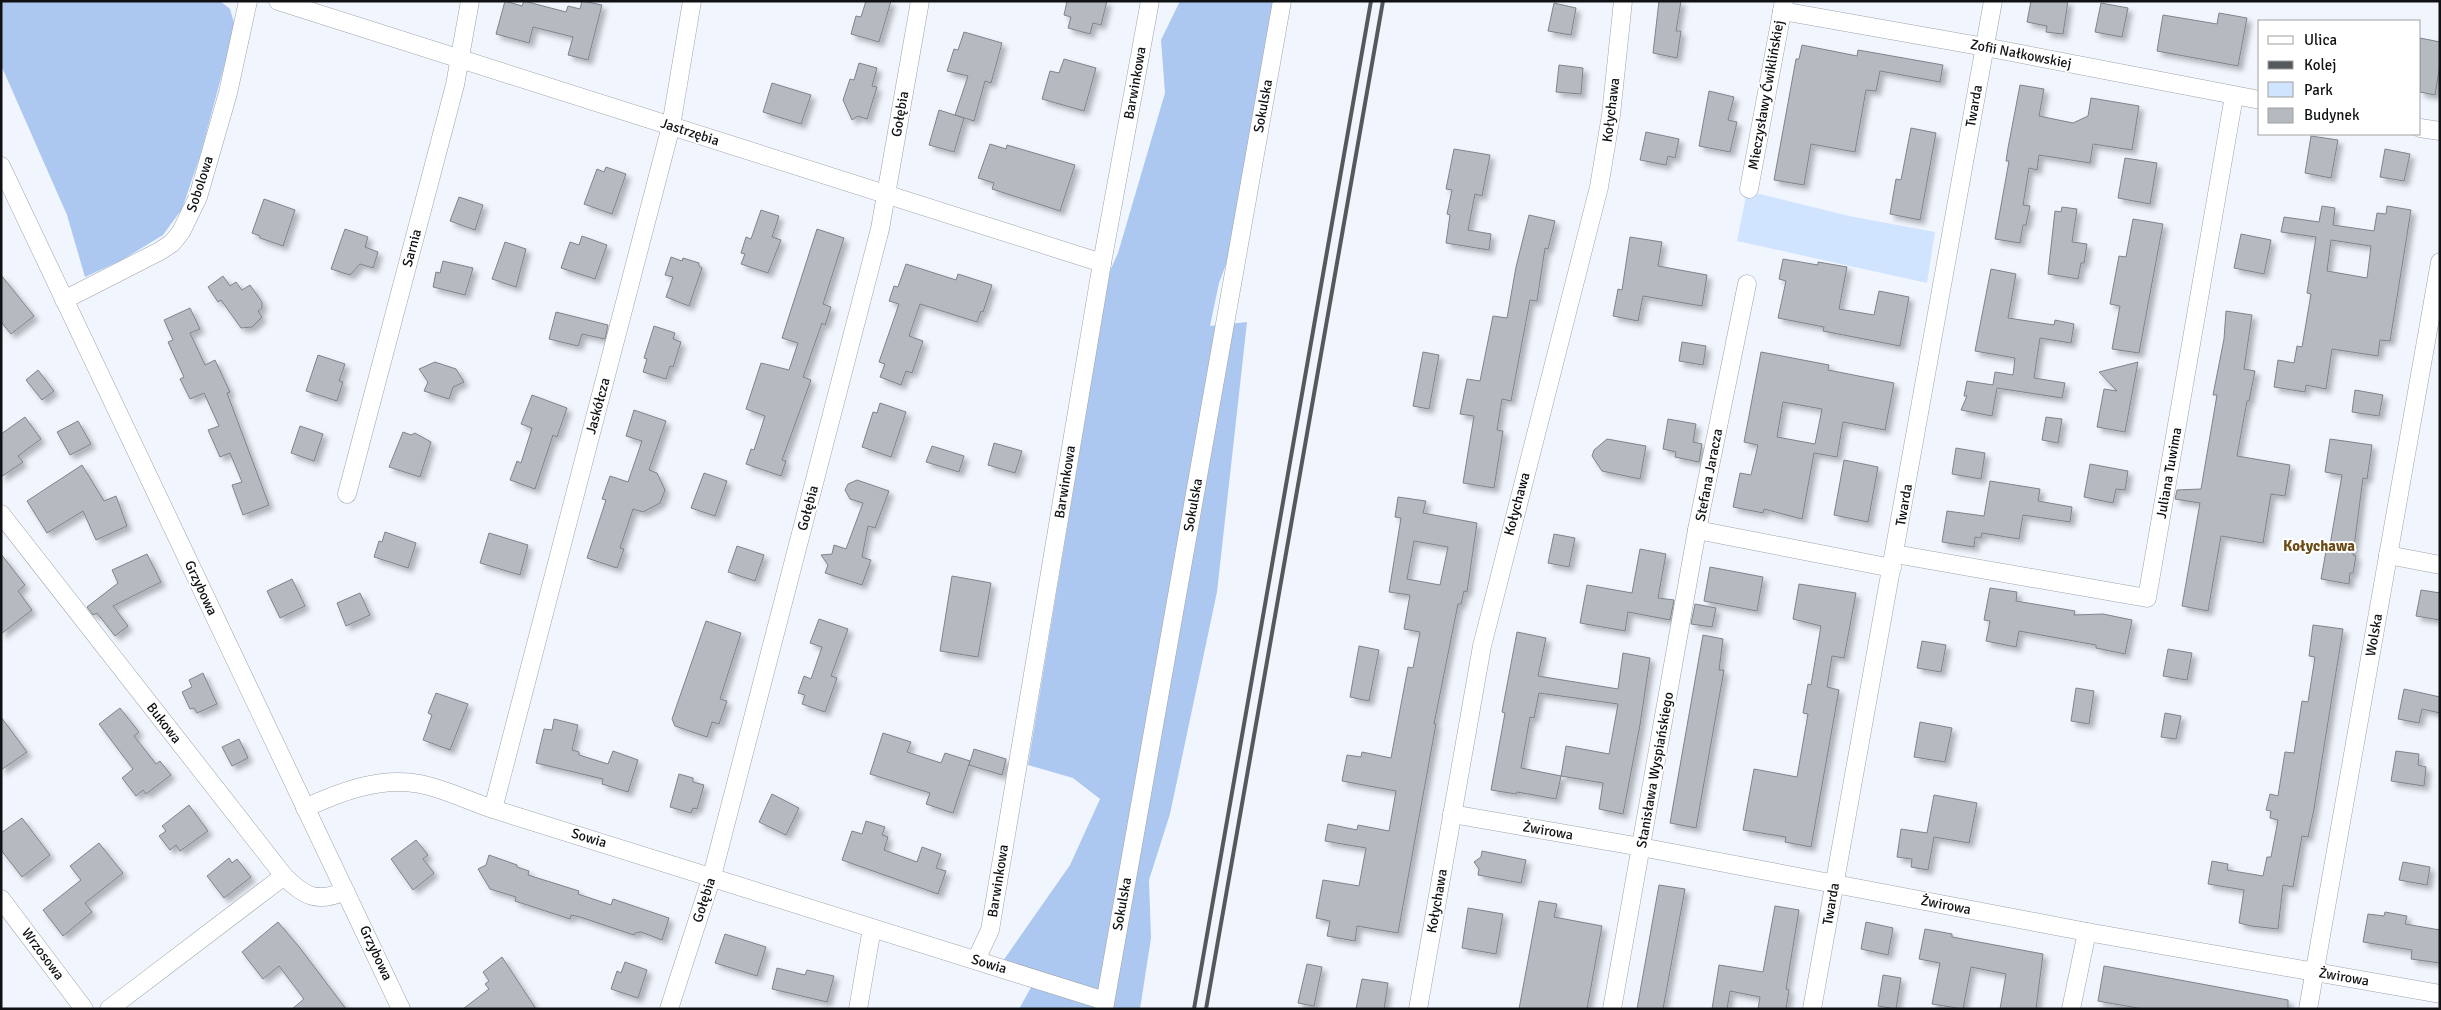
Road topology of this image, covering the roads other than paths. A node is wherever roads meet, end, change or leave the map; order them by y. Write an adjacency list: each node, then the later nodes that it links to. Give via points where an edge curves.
1 (248, 1): 24 (street, Sobolowa, via 223,111 198,197 180,232 160,252)
2 (278, 1): 12 (street, Jastrzębia)
3 (470, 1): 12 (street, Sarnia)
4 (692, 1): 15 (street, Jaskółcza)
5 (920, 1): 20 (street, Gołębia)
6 (1150, 1): 22 (street, Barwinkowa)
7 (1282, 1): 45 (street, Sokulska)
8 (1623, 1): 33 (street, Kołychawa, via 1611,115 1595,206 1492,602)
9 (1993, 1): 11 (street, Twarda)
10 (1783, 6): 11 (street, Zofii Nałkowskiej); 19 (street, Mieczysławy Ćwiklińskiej)
11 (1985, 47): 13 (street, Zofii Nałkowskiej); 29 (street, Twarda)
12 (460, 61): 15 (street, Jastrzębia); 25 (street, Sarnia)
13 (2234, 96): 14 (street, Zofii Nałkowskiej); 29 (street, Juliana Tuwima, via 2147,598)
14 (2258, 100)
15 (671, 126): 20 (street, Jastrzębia); 32 (street, Jaskółcza)
16 (2421, 128): 17 (street)
17 (2440, 131)
18 (1, 166): 24 (street, Grzybowa)
19 (1749, 189)
20 (886, 196): 22 (street, Jastrzębia); 36 (street, Gołębia)
21 (2440, 262): 28 (street, Wolska)
22 (1102, 264): 42 (street, Barwinkowa, via 990,930)
23 (1747, 284): 27 (street, Stefana Jaracza)
24 (64, 300): 31 (street, Grzybowa)
25 (347, 494)
26 (1, 514): 35 (street, Bukowa)
27 (1698, 530): 29 (street, Stefana Jaracza); 34 (street, Stanisława Wyspiańskiego)
28 (2388, 555): 30 (street); 43 (street, Wolska)
29 (1894, 561): 37 (street, Twarda)
30 (2440, 564)
31 (304, 808): 32 (street, Sowia, via 354,789 382,782 400,782 437,789); 38 (street, Grzybowa)
32 (493, 809): 36 (street, Sowia)
33 (1452, 814): 34 (street, Żwirowa); 51 (street, Kołychawa)
34 (1641, 847): 37 (street, Żwirowa); 52 (street, Stanisława Wyspiańskiego)
35 (284, 876): 38 (street, Bukowa, via 296,888 319,898); 47 (street)
36 (712, 876): 40 (street, Sowia); 49 (street, Gołębia)
37 (1834, 884): 41 (street, Żwirowa); 53 (street, Twarda)
38 (345, 891): 48 (street, Grzybowa)
39 (1, 899): 46 (street, Wrzosowa)
40 (872, 928): 42 (street, Sowia); 50 (street)
41 (2086, 932): 43 (street, Żwirowa); 54 (street)
42 (976, 960): 45 (street, Sowia)
43 (2314, 972): 44 (street, Żwirowa); 55 (street, Wolska)
44 (2440, 994)
45 (1105, 1005)
46 (84, 1009)
47 (109, 1009)
48 (401, 1009)
49 (669, 1009)
50 (858, 1009)
51 (1418, 1009)
52 (1612, 1009)
53 (1812, 1009)
54 (2071, 1009)
55 (2308, 1009)

